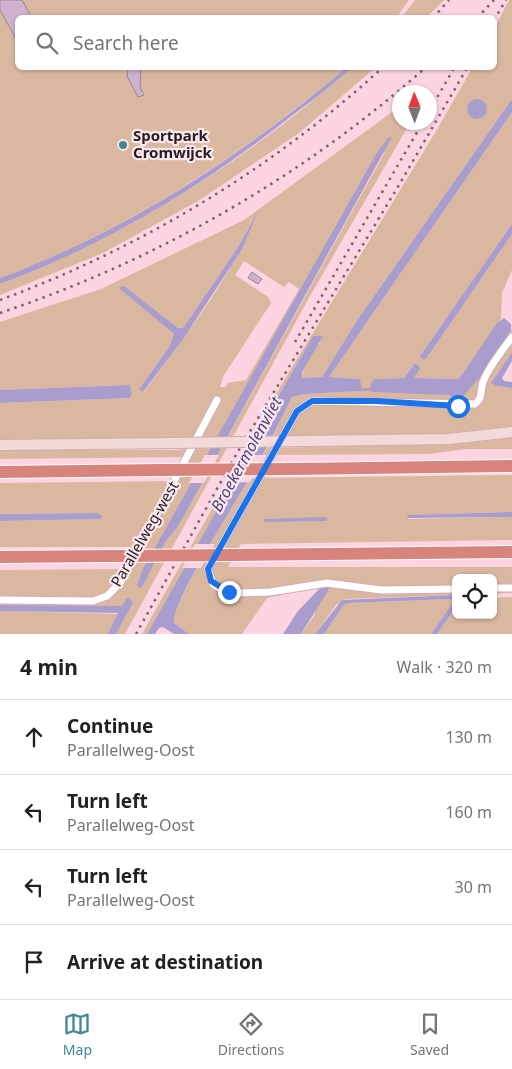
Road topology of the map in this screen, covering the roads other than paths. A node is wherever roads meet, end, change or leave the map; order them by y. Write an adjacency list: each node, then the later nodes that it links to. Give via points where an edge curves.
1 (512, 337): 11 (street, via 487,373 478,403 458,406 312,401 304,404 297,411 208,569 214,584 235,593 270,592 327,583 381,590)
2 (217, 400): 12 (street, Parallelweg-west, via 116,589 93,601)
3 (512, 432): 4 (main road, bridge, via 448,439)
4 (0, 445)
5 (512, 466): 6 (highway, bridge)
6 (0, 472)
7 (512, 552): 8 (highway, bridge)
8 (0, 557)
9 (497, 588): 10 (street)
10 (512, 588)
11 (452, 589)
12 (0, 600)

